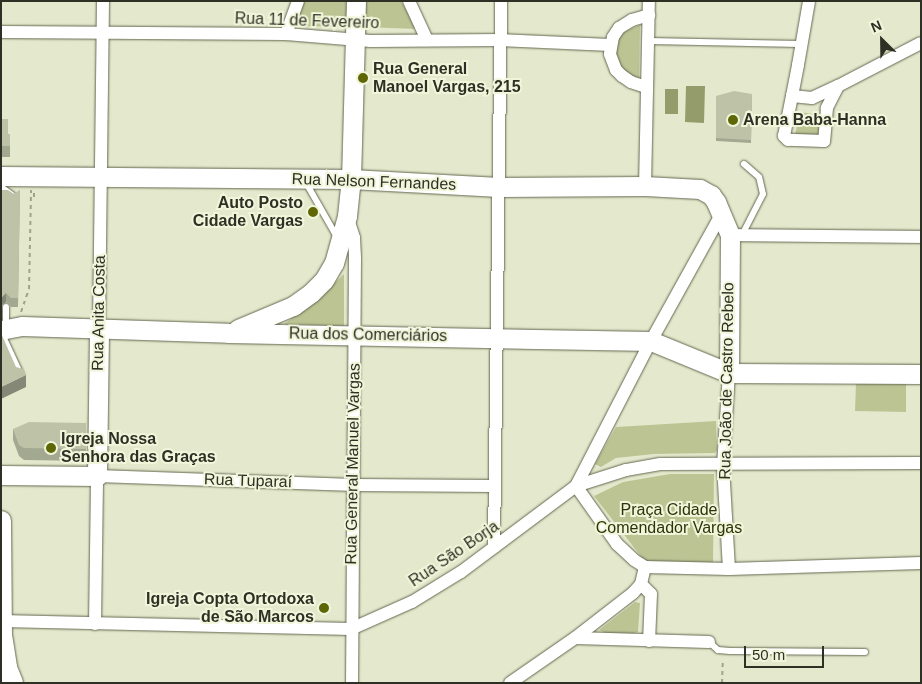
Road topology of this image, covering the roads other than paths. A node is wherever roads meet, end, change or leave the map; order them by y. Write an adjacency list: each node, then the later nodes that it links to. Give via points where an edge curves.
1 (103, 1): 10 (street, Rua Anita Costa)
2 (298, 1): 11 (street)
3 (356, 1): 12 (street)
4 (409, 1): 13 (street)
5 (501, 1): 14 (street)
6 (649, 1): 8 (street)
7 (809, 1): 17 (street)
8 (649, 15): 15 (street); 18 (street, via 625,23)
9 (1, 32): 10 (street, Rua 11 de Fevereiro)
10 (103, 34): 11 (street, Rua 11 de Fevereiro); 24 (street, Rua Anita Costa)
11 (286, 34): 12 (street, Rua 11 de Fevereiro)
12 (356, 40): 13 (street, Rua 11 de Fevereiro); 26 (street)
13 (427, 40): 14 (street, Rua 11 de Fevereiro)
14 (501, 40): 18 (street, Rua 11 de Fevereiro); 29 (street)
15 (650, 41): 17 (lane); 20 (street)
16 (921, 43): 19 (street)
17 (800, 44): 21 (street)
18 (610, 45): 20 (street, via 616,70 631,82)
19 (838, 86): 21 (street, via 812,98); 21 (street, via 827,108 825,140 822,142 785,138)
20 (646, 87): 27 (street)
21 (792, 96)
22 (744, 164): 32 (lane, via 759,177 762,194)
23 (1, 176): 24 (street, Rua Nelson Fernandes)
24 (101, 177): 25 (street, Rua Nelson Fernandes); 36 (street, Rua Anita Costa)
25 (303, 179): 26 (street, Rua Nelson Fernandes); 34 (lane)
26 (351, 179): 29 (street, Rua Nelson Fernandes); 31 (street)
27 (645, 186): 29 (street, Rua Nelson Fernandes); 32 (street, Rua Nelson Fernandes, via 706,191 712,195)
28 (1, 187): 30 (lane)
29 (499, 187): 40 (street)
30 (14, 198)
31 (347, 216): 34 (street); 39 (street, Rua General Manuel Vargas, via 354,238)
32 (730, 227): 33 (street); 41 (street, Rua São Borja); 42 (street, Rua João de Castro Rebelo)
33 (921, 237)
34 (340, 243): 38 (street, via 334,263 311,293 284,310)
35 (6, 307): 37 (lane)
36 (99, 328): 37 (street, Rua dos Comerciários, via 22,326); 38 (street, Rua dos Comerciários); 48 (street, Rua Anita Costa)
37 (3, 330): 44 (lane)
38 (228, 333): 39 (street, Rua dos Comerciários)
39 (355, 335): 40 (street, Rua dos Comerciários); 49 (street, Rua General Manuel Vargas)
40 (498, 338): 41 (street, Rua dos Comerciários); 50 (street)
41 (651, 341): 42 (street, Rua dos Comerciários); 51 (street, Rua São Borja)
42 (729, 373): 43 (street); 46 (street, Rua João de Castro Rebelo)
43 (921, 374)
44 (21, 376)
45 (921, 463): 46 (street)
46 (723, 465): 51 (street, via 660,464 626,470); 56 (street, Rua João de Castro Rebelo)
47 (1, 475): 48 (street, Rua Tuparaí)
48 (97, 476): 49 (street, Rua Tuparaí); 59 (street, Rua Anita Costa)
49 (354, 485): 50 (street, Rua Tuparaí); 60 (street, Rua General Manuel Vargas)
50 (494, 486): 53 (street)
51 (576, 486): 53 (street, Rua São Borja); 55 (street, via 617,544)
52 (1, 522): 58 (main road)
53 (494, 547): 60 (street, Rua São Borja, via 412,602)
54 (921, 563): 56 (street)
55 (645, 567): 56 (street); 57 (street)
56 (729, 569)
57 (641, 584): 61 (street); 62 (street, via 651,594)
58 (2, 621): 59 (street, Rua São Borja); 65 (main road, via 4,651)
59 (95, 624): 60 (street, Rua São Borja)
60 (351, 629): 66 (street, Rua General Manuel Vargas)
61 (575, 638): 62 (street); 67 (street)
62 (649, 641): 63 (street)
63 (709, 642): 64 (lane, via 718,650 730,651)
64 (865, 652)
65 (13, 683)
66 (352, 683)
67 (510, 683)

